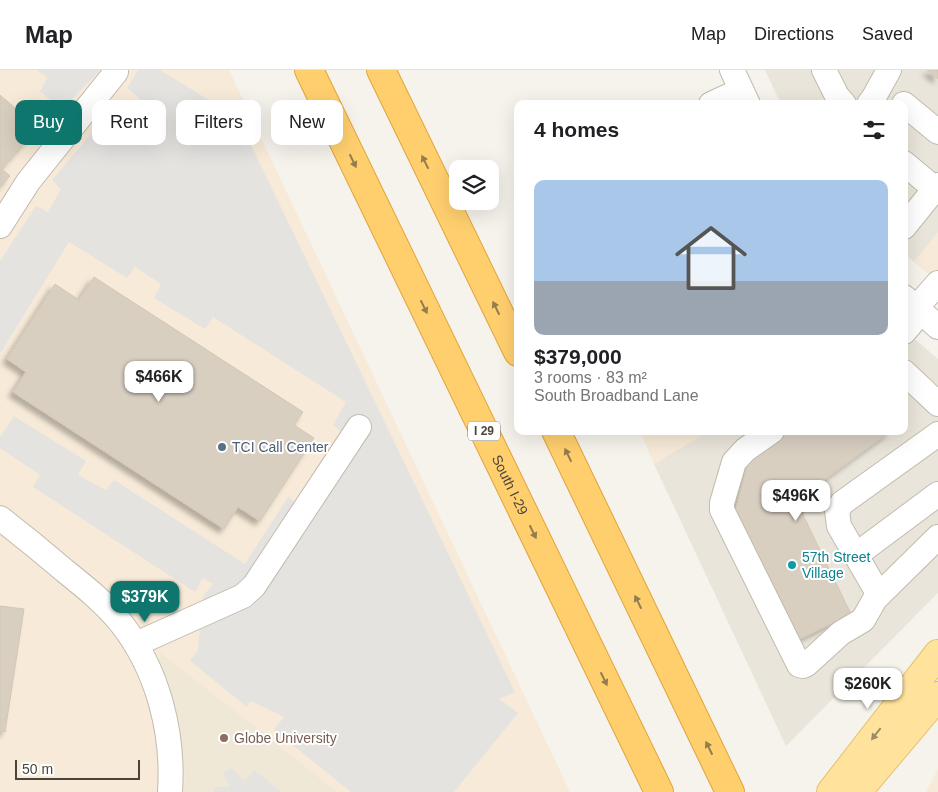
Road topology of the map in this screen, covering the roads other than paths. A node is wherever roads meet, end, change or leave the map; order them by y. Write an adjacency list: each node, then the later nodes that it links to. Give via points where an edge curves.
1 (309, 70): 35 (highway, South I-29 / I 29, one-way to 35)
2 (381, 70): 19 (highway, one-way to 2)
3 (824, 70): 8 (street)
4 (889, 70): 9 (street)
5 (116, 72): 15 (street, via 28,182)
6 (741, 88): 7 (street)
7 (718, 100)
8 (840, 100)
9 (872, 100)
10 (908, 108): 11 (street)
11 (938, 132)
12 (908, 166): 13 (street)
13 (936, 187): 14 (street)
14 (908, 222)
15 (0, 226)
16 (938, 283): 17 (street)
17 (920, 311): 18 (street)
18 (908, 327)
19 (514, 344)
20 (908, 376): 21 (street)
21 (938, 404)
22 (359, 428): 31 (street, via 254,586 243,596)
23 (938, 434): 29 (street, via 839,506 839,526)
24 (558, 435): 36 (highway, one-way to 24)
25 (767, 435): 30 (street, via 734,462 722,510 799,664 807,664 841,634 863,620)
26 (938, 494): 29 (street)
27 (0, 518): 31 (street, via 100,600)
28 (938, 537): 30 (street)
29 (856, 555): 30 (street)
30 (880, 595)
31 (136, 644): 34 (street, via 157,688 167,726 172,768)
32 (938, 654): 37 (main road, one-way to 37)
33 (938, 696): 38 (main road)
34 (170, 792)
35 (659, 792)
36 (730, 792)
37 (832, 792)
38 (857, 792)

